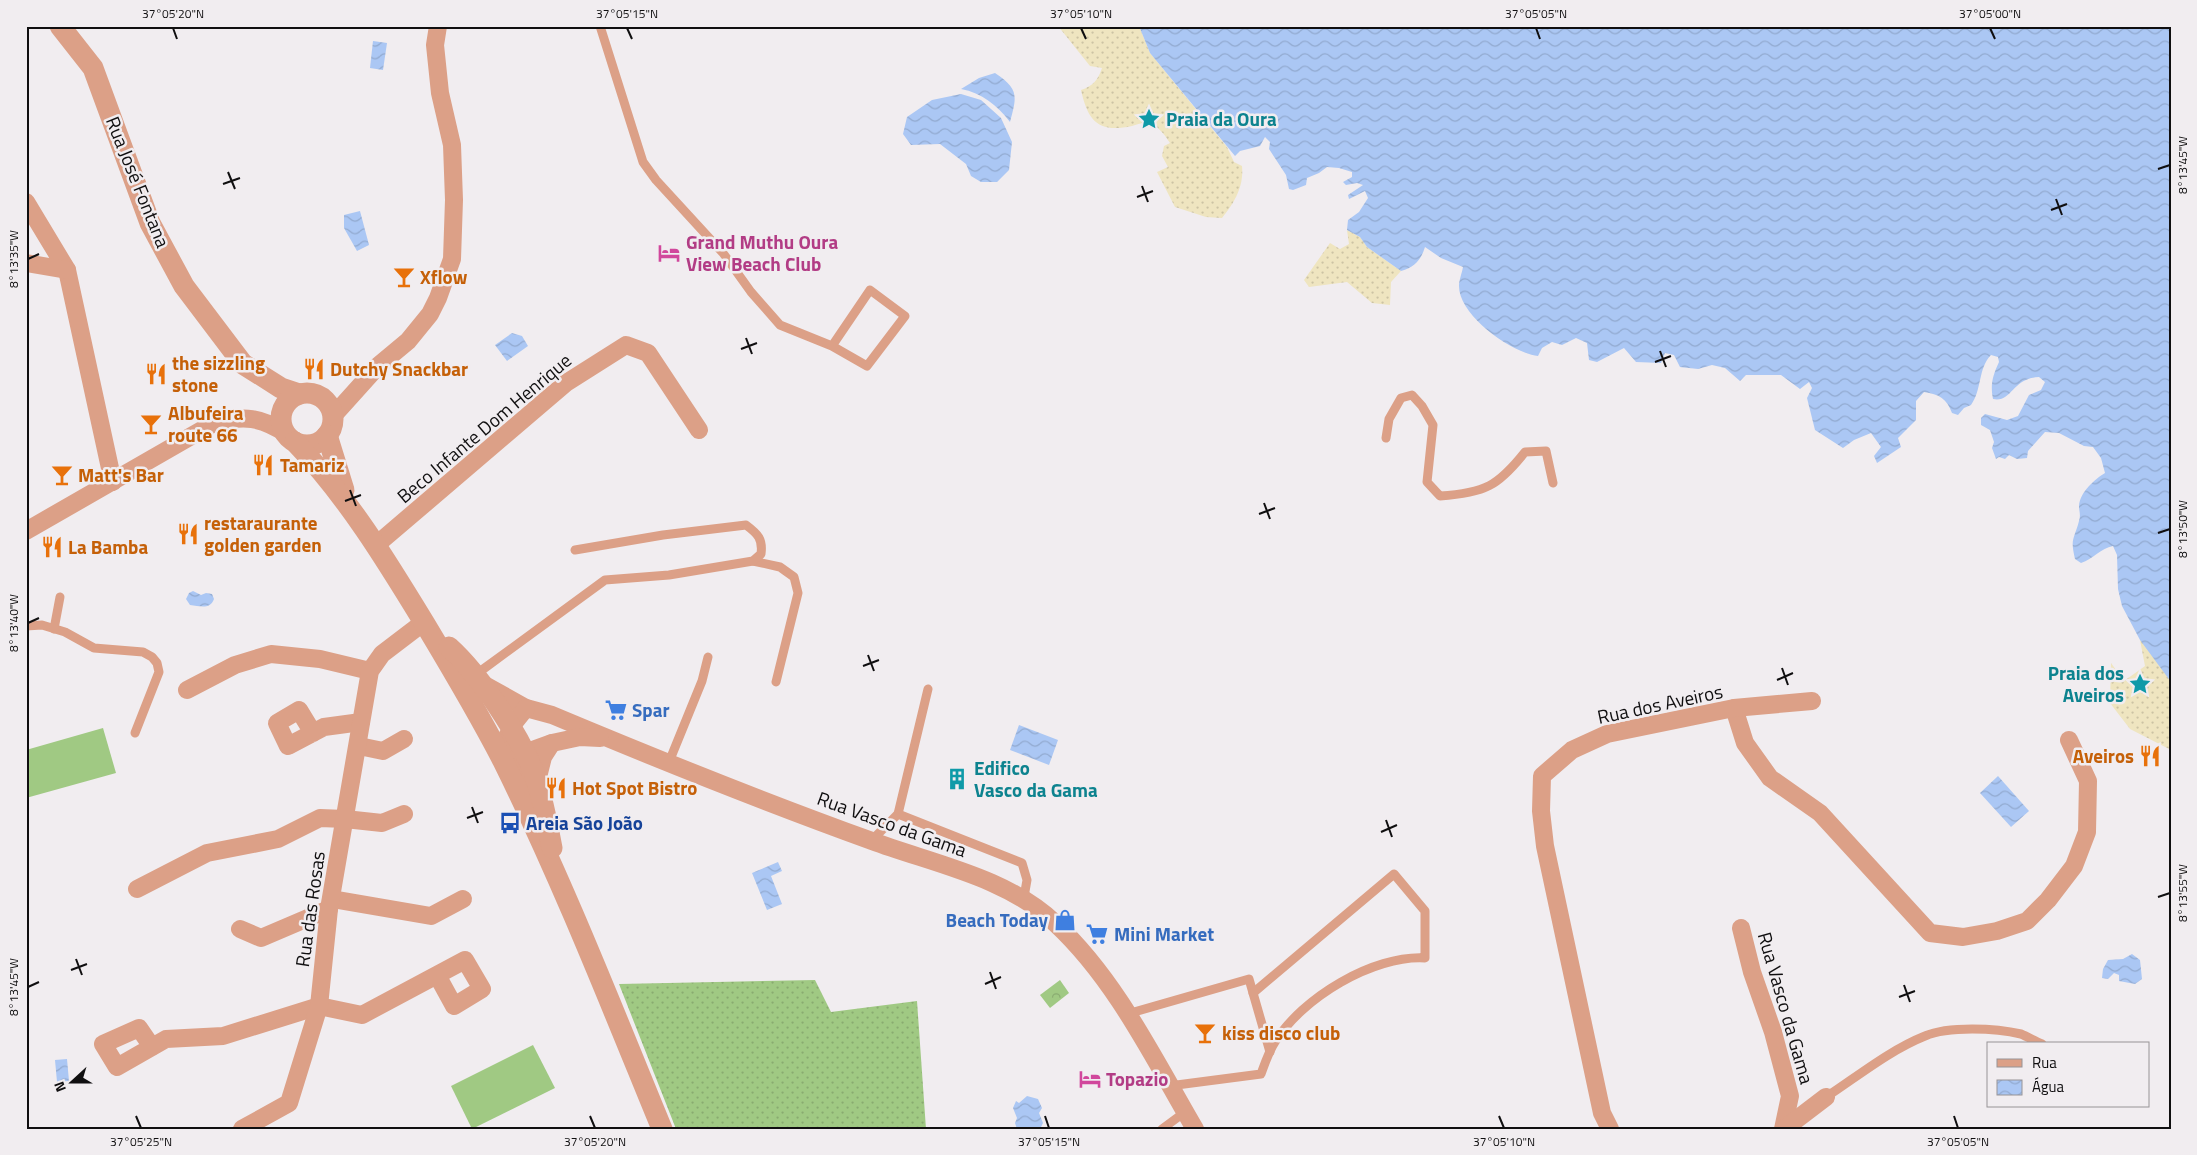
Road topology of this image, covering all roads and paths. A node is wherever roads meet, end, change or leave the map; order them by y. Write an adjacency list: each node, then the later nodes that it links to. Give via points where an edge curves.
1 (60, 26): 8 (street, Rua José Fontana, via 92,68 150,223 184,286 243,364)
2 (438, 26): 11 (street, via 435,45 440,93 452,145 452,259 430,314 408,341 378,366)
3 (600, 26): 7 (lane, via 643,162 723,253 780,326)
4 (26, 202): 6 (street)
5 (26, 263): 6 (street)
6 (67, 270): 15 (street)
7 (832, 346): 7 (lane, via 867,366 905,316 870,290)
8 (262, 378): 9 (street, Rua José Fontana); 10 (street, Rua José Fontana)
9 (299, 394): 10 (street, via 286,404); 11 (street, via 320,396 331,408)
10 (282, 412): 13 (street, via 281,420)
11 (330, 425): 13 (street, via 320,441 312,444); 17 (street, via 341,484)
12 (699, 430): 19 (street, Beco Infante Dom Henrique, via 648,353 626,345 566,383)
13 (291, 438): 15 (street, via 268,422 234,418 214,423); 17 (street)
14 (1386, 438): 16 (lane, via 1389,419 1401,398 1412,395 1433,425 1427,482 1440,496 1489,487 1506,476 1526,452 1546,451)
15 (113, 482): 18 (street)
16 (1553, 483)
17 (351, 508): 19 (street)
18 (26, 531)
19 (375, 546): 23 (street)
20 (575, 550): 21 (lane, via 746,525 758,534 762,543 761,554)
21 (753, 560): 28 (lane, via 669,575 605,580); 29 (lane, via 780,567 794,577 798,593)
22 (60, 597): 25 (lane)
23 (424, 622): 27 (street, Rua das Rosas, via 382,654); 28 (street, via 462,660)
24 (26, 626): 25 (lane, via 42,625)
25 (54, 629): 36 (lane, via 94,648 143,652 157,663 156,684)
26 (708, 657): 44 (lane, via 702,681)
27 (370, 671): 31 (street, via 271,654 235,665); 35 (street, Rua das Rosas)
28 (469, 681): 33 (street, Rua Vasco da Gama); 41 (street); 49 (street)
29 (776, 682)
30 (928, 689): 47 (lane)
31 (187, 690)
32 (1812, 702): 34 (street)
33 (526, 708): 38 (street, Rua Vasco da Gama); 41 (street)
34 (1734, 708): 40 (street, Rua dos Aveiros, via 1745,742 1770,778 1820,813 1930,933 1963,937 2027,921 2074,866 2087,832 2088,781); 68 (street, Rua dos Aveiros, via 1607,734 1572,750 1542,776 1545,846)
35 (361, 722): 37 (street, via 324,727); 43 (street, Rua das Rosas)
36 (136, 732)
37 (313, 733)
38 (607, 738): 42 (street, via 580,737); 44 (street, Rua Vasco da Gama)
39 (404, 739): 43 (street, via 383,751)
40 (2070, 740)
41 (515, 743): 42 (street, via 530,750); 45 (street); 49 (street, via 535,811)
42 (552, 743): 45 (street, via 543,757)
43 (359, 746): 48 (street, Rua das Rosas)
44 (669, 762): 50 (street, Rua Vasco da Gama)
45 (537, 781): 51 (street)
46 (404, 814): 48 (street, via 382,823)
47 (898, 814): 50 (lane); 53 (lane, via 1022,863 1027,880)
48 (346, 819): 52 (street, Rua das Rosas, via 320,818 278,839 207,853); 55 (street, Rua das Rosas)
49 (535, 831): 51 (street)
50 (871, 841): 53 (street, Rua Vasco da Gama, via 992,883)
51 (560, 882): 70 (street)
52 (137, 889)
53 (1024, 898): 61 (street, Rua Vasco da Gama, via 1056,924 1094,966)
54 (463, 899): 55 (street, via 431,916)
55 (330, 904): 57 (street, via 261,938); 60 (street, Rua das Rosas)
56 (1741, 928): 73 (street, Rua Vasco da Gama, via 1790,1096)
57 (240, 929)
58 (437, 975): 60 (street, via 362,1014)
59 (1254, 993): 61 (lane, via 1250,979); 64 (lane); 64 (lane, via 1394,874 1426,911 1425,958 1383,964 1323,993 1294,1018)
60 (319, 1006): 63 (street, via 223,1036 166,1039); 69 (street, Rua das Rosas, via 289,1103)
61 (1127, 1014): 65 (street, Rua Vasco da Gama)
62 (2038, 1042): 66 (lane, Rua Vasco da Gama, via 2020,1034 1949,1029 1903,1046)
63 (152, 1047)
64 (1270, 1052): 65 (lane, via 1261,1074)
65 (1169, 1086): 67 (street, Rua Vasco da Gama)
66 (1826, 1097): 73 (street, Rua Vasco da Gama)
67 (1185, 1112): 71 (lane); 72 (street, Rua Vasco da Gama)
68 (1606, 1124)
69 (242, 1129)
70 (662, 1129)
71 (1162, 1129)
72 (1195, 1129)
73 (1783, 1129)

